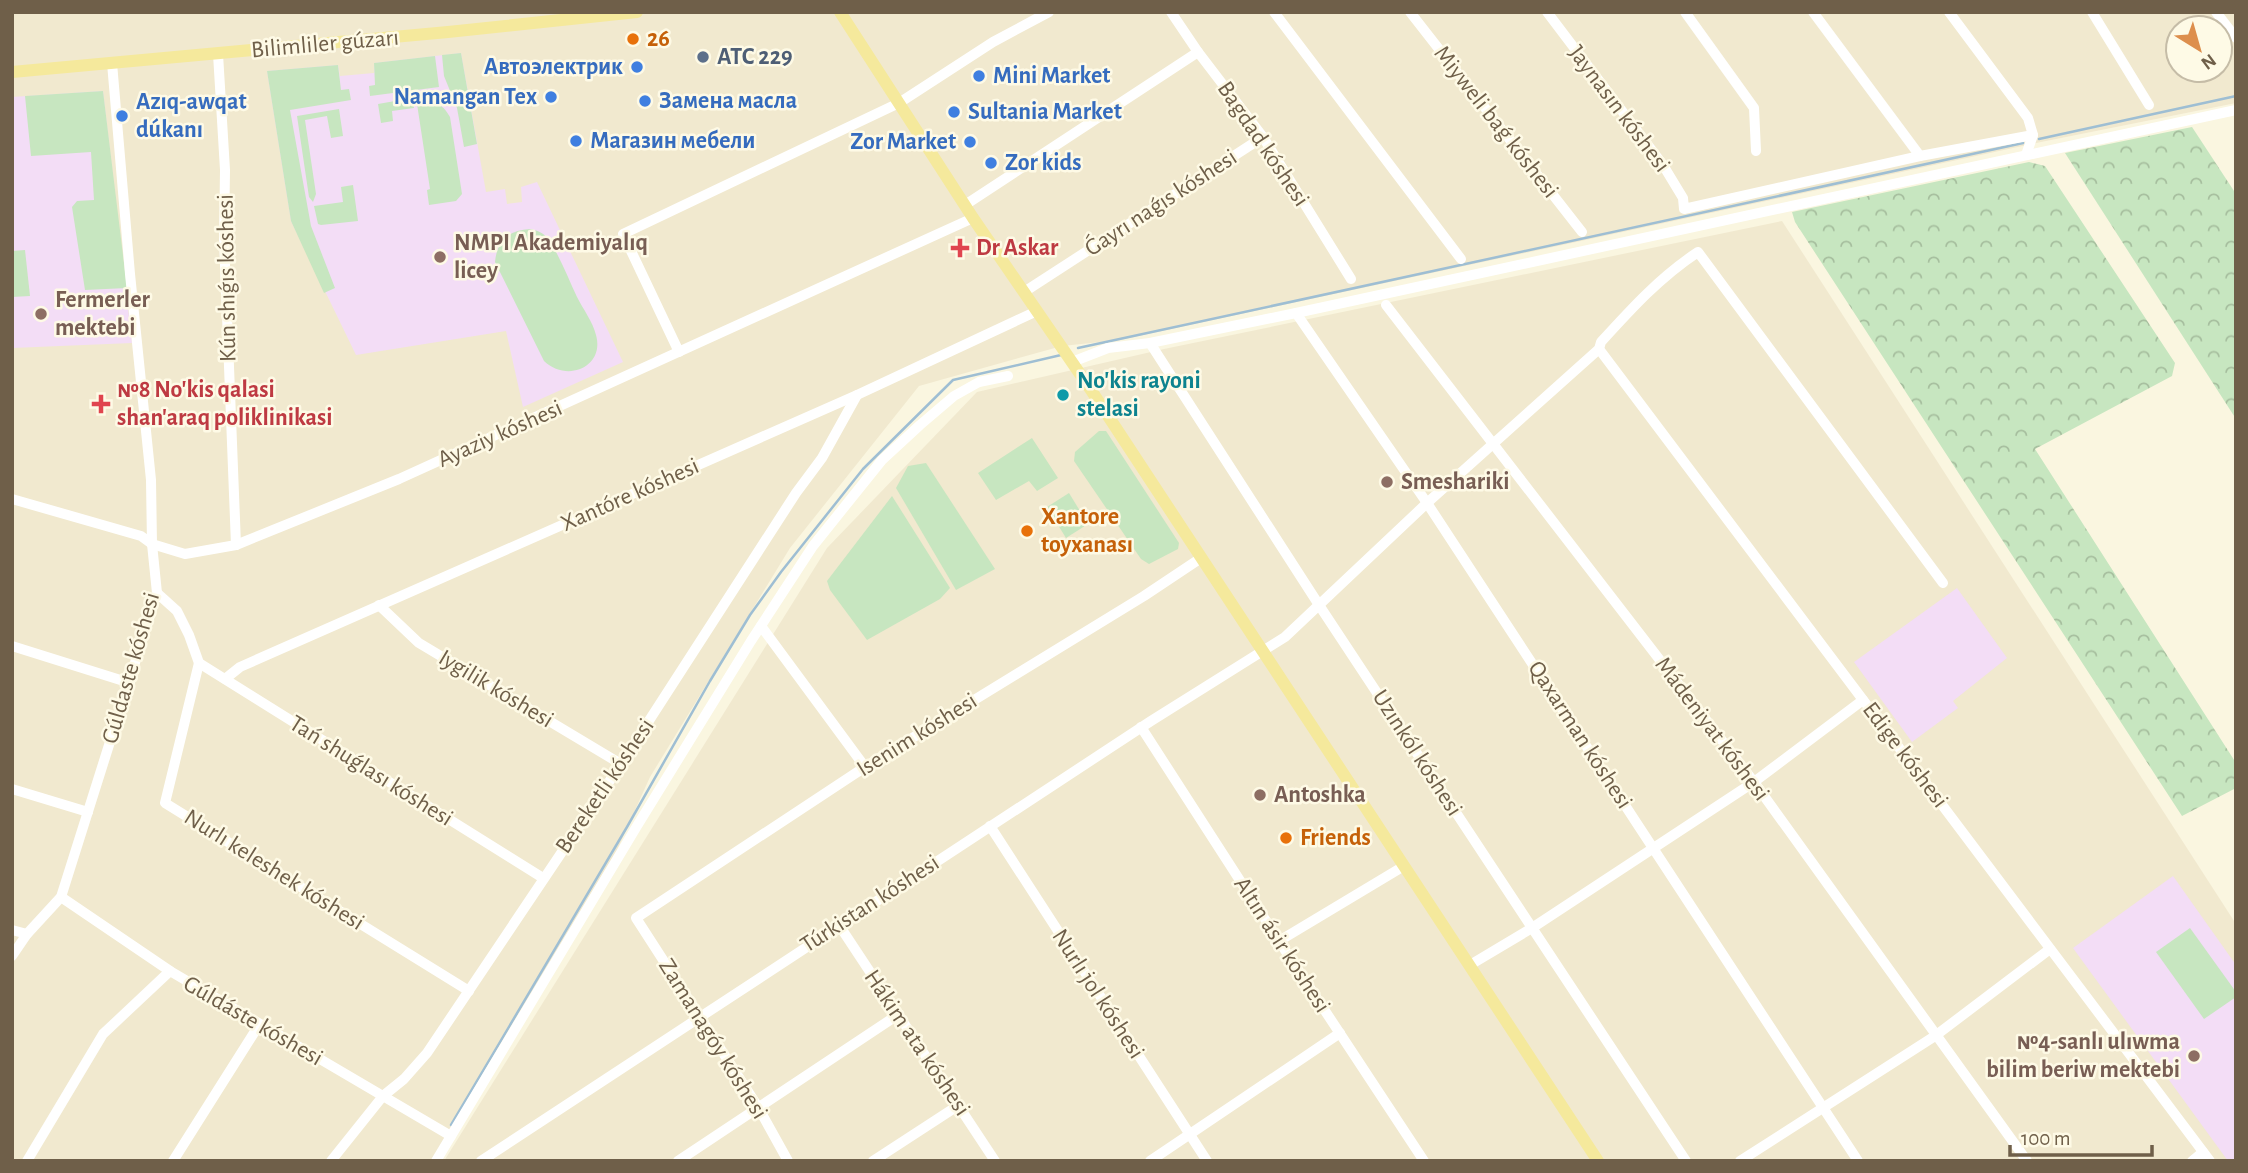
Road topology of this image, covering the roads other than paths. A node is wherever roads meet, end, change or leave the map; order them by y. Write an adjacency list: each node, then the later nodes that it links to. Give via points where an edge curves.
1 (638, 12): 15 (main road, Bilimliler gúzarı)
2 (840, 12): 18 (main road)
3 (1049, 12): 18 (street)
4 (1171, 12): 14 (street, Bagdad kóshesi)
5 (1274, 12): 29 (street)
6 (1410, 12): 28 (street, Miyweli baǵ kóshesi)
7 (1547, 12): 25 (street, Jaynasın kóshesi, via 1662,165 1683,198 1684,209)
8 (1685, 12): 23 (street, via 1754,108)
9 (1813, 12): 25 (street)
10 (1949, 12): 21 (street, via 2028,118)
11 (2092, 12): 19 (street)
12 (2216, 12): 13 (street)
13 (2236, 38)
14 (1198, 52): 22 (street, Bagdad kóshesi); 26 (street)
15 (218, 54): 16 (main road, Bilimliler gúzarı); 45 (street, Kún shıǵıs kóshesi)
16 (112, 63): 17 (main road, Bilimliler gúzarı); 44 (street, Gúldaste kóshesi, via 151,480)
17 (12, 72)
18 (899, 103): 26 (main road); 37 (street, via 623,234)
19 (2149, 105)
20 (2236, 110): 24 (street)
21 (2033, 135): 24 (street); 25 (street)
22 (1264, 137): 30 (street, Bagdad kóshesi); 31 (street, Ǵayrı naǵıs kóshesi)
23 (1756, 151)
24 (2026, 155): 34 (street)
25 (1920, 156)
26 (965, 205): 27 (main road)
27 (973, 218): 31 (main road); 37 (street, Ayaziy kóshesi)
28 (1582, 232)
29 (1461, 259)
30 (1350, 279)
31 (1024, 292): 33 (main road)
32 (1386, 305): 41 (street, Mádeniyat kóshesi)
33 (1037, 311): 38 (main road); 40 (street, Xantóre kóshesi)
34 (1296, 313): 35 (street); 43 (street, Qaxarman kóshesi)
35 (1150, 343): 38 (street, via 1108,348); 50 (street, Uzınkól kóshesi)
36 (1599, 349): 41 (street, Túrkistan kóshesi); 47 (street, Túrkistan kóshesi, via 1639,300 1698,253); 57 (street, Edige kóshesi)
37 (679, 352): 45 (street, Ayaziy kóshesi, via 399,479)
38 (1072, 362): 46 (main road)
39 (1007, 376): 51 (street, via 979,382 954,396 882,460 813,546)
40 (857, 395): 49 (street, Xantóre kóshesi); 59 (street, Bereketli kóshesi, via 822,458)
41 (1494, 444): 43 (street, Túrkistan kóshesi); 61 (street, Mádeniyat kóshesi)
42 (12, 499): 44 (street, Ayaziy kóshesi, via 141,536)
43 (1427, 503): 50 (street, Túrkistan kóshesi); 65 (street, Qaxarman kóshesi)
44 (152, 544): 45 (street, Ayaziy kóshesi, via 185,554); 48 (street, Gúldaste kóshesi)
45 (236, 545)
46 (1201, 558): 53 (main road); 60 (street, Isenim kóshesi)
47 (1943, 583)
48 (157, 593): 54 (street, via 177,611); 56 (street, Gúldaste kóshesi)
49 (379, 605): 55 (street, Xantóre kóshesi, via 240,667); 59 (street, Iygilik kóshesi, via 419,643)
50 (1319, 605): 53 (street, Túrkistan kóshesi, via 1285,637); 71 (street, Uzınkól kóshesi)
51 (761, 626): 60 (street); 90 (street)
52 (12, 646): 56 (street)
53 (1261, 650): 58 (street, Túrkistan kóshesi); 66 (main road)
54 (199, 663): 55 (street, Tań shuǵlası kóshesi); 79 (street, Nurlı keleshek kóshesi, via 165,803)
55 (225, 679): 67 (street, Tań shuǵlası kóshesi)
56 (130, 683): 63 (street, Gúldaste kóshesi)
57 (1863, 700): 61 (street); 75 (street, Edige kóshesi)
58 (1141, 727): 64 (street, Túrkistan kóshesi); 74 (street, Altın ásir kóshesi)
59 (621, 764): 67 (street, Bereketli kóshesi)
60 (865, 767): 69 (street, Isenim kóshesi)
61 (1754, 782): 65 (street); 84 (street, Mádeniyat kóshesi)
62 (12, 789): 63 (street)
63 (88, 812): 68 (street, Gúldaste kóshesi)
64 (990, 826): 70 (street, Túrkistan kóshesi); 89 (street, Nurlı jol kóshesi)
65 (1654, 847): 71 (street); 88 (street, Qaxarman kóshesi)
66 (1404, 866): 74 (street); 77 (main road)
67 (543, 878): 79 (street, Bereketli kóshesi)
68 (61, 897): 73 (street, Gúldaste kóshesi); 78 (street, Gúldáste kóshesi)
69 (636, 918): 81 (street, Zamanagóy kóshesi)
70 (839, 925): 80 (street, Hákim ata kóshesi); 81 (street, Túrkistan kóshesi)
71 (1532, 928): 77 (street); 105 (street, Uzınkól kóshesi)
72 (12, 930): 73 (street)
73 (27, 934): 76 (street, Gúldaste kóshesi)
74 (1279, 941): 83 (street, Altın ásir kóshesi)
75 (2050, 949): 84 (street); 91 (street, Edige kóshesi)
76 (12, 957)
77 (1470, 965): 104 (main road)
78 (170, 971): 82 (street, Gúldáste kóshesi); 93 (street, via 103,1034)
79 (469, 991): 85 (street, Bereketli kóshesi, via 427,1053)
80 (899, 1014): 86 (street, Hákim ata kóshesi); 87 (street)
81 (699, 1016): 87 (street, Zamanagóy kóshesi); 96 (street, Túrkistan kóshesi)
82 (259, 1025): 85 (street, Gúldáste kóshesi); 94 (street)
83 (1340, 1033): 89 (street); 103 (street, Altın ásir kóshesi)
84 (1935, 1036): 88 (street); 108 (street, Mádeniyat kóshesi)
85 (383, 1096): 90 (street, Gúldáste kóshesi); 95 (street, Bereketli kóshesi)
86 (959, 1105): 99 (street); 100 (street, Hákim ata kóshesi)
87 (758, 1107): 97 (street); 98 (street, Zamanagóy kóshesi)
88 (1823, 1107): 106 (street); 107 (street, Qaxarman kóshesi)
89 (1189, 1134): 101 (street); 102 (street, Nurlı jol kóshesi)
90 (451, 1136): 92 (street)
91 (2207, 1156): 109 (street)
92 (440, 1159)
93 (27, 1161)
94 (173, 1161)
95 (331, 1161)
96 (481, 1161)
97 (678, 1161)
98 (788, 1161)
99 (873, 1161)
100 (995, 1161)
101 (1150, 1161)
102 (1207, 1161)
103 (1424, 1161)
104 (1598, 1161)
105 (1686, 1161)
106 (1740, 1161)
107 (1858, 1161)
108 (2027, 1161)
109 (2192, 1161)

